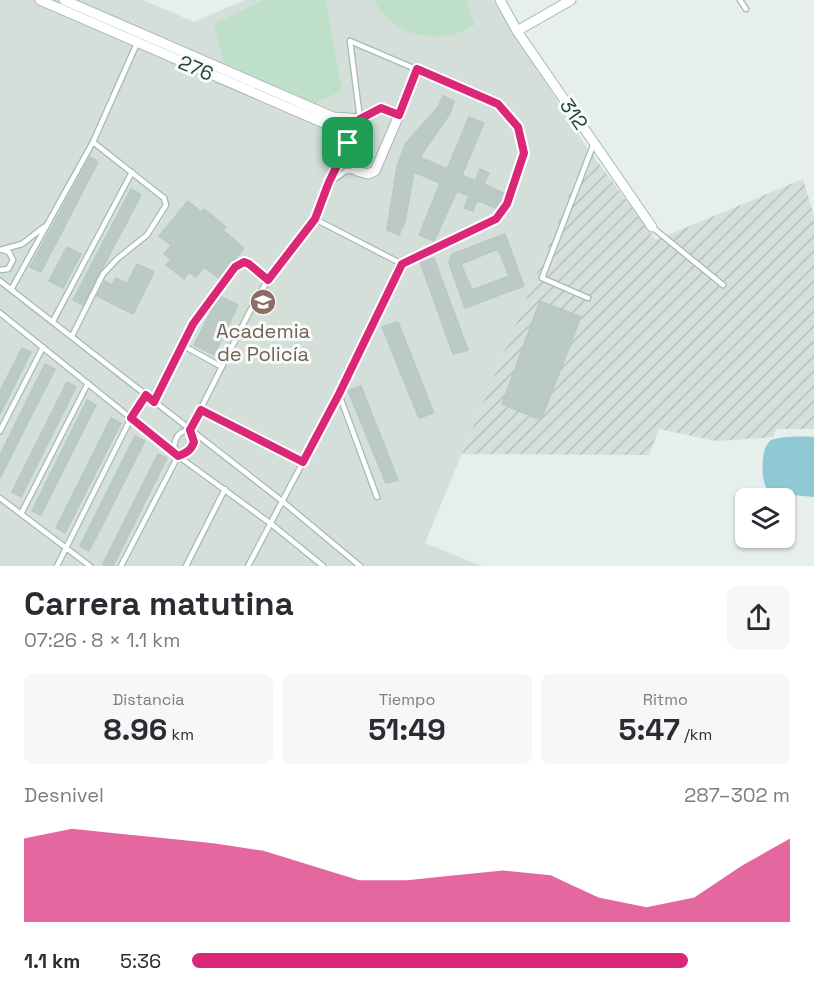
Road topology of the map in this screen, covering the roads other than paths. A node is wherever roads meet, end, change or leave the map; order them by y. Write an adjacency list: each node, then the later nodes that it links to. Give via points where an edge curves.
1 (40, 0): 8 (street, 276)
2 (64, 0): 8 (street, 276)
3 (500, 0): 7 (street, 312)
4 (571, 0): 7 (street)
5 (740, 0): 6 (lane)
6 (746, 9)
7 (517, 31): 14 (street, 312)
8 (140, 38): 11 (street, 276, via 333,117); 12 (lane); 13 (street, 276, via 326,124)
9 (417, 69): 10 (lane); 11 (lane, via 350,42); 21 (lane, via 498,104 518,127 524,153 507,204 496,219)
10 (399, 115): 11 (street, via 381,108); 15 (street, via 375,171)
11 (360, 119): 13 (street)
12 (93, 142): 16 (lane); 19 (lane)
13 (348, 143): 15 (street); 17 (lane)
14 (594, 143): 20 (street, 312); 27 (lane, via 542,278)
15 (357, 171): 17 (lane, via 345,171)
16 (132, 172): 29 (lane); 30 (lane, via 164,198 166,205 147,235 103,274)
17 (329, 182): 18 (lane)
18 (315, 219): 21 (lane); 23 (lane)
19 (47, 225): 22 (lane, via 22,244 0,250 9,252 13,260 8,269); 26 (lane)
20 (651, 227): 25 (lane)
21 (402, 264): 35 (lane)
22 (0, 270)
23 (268, 280): 31 (lane, via 244,262 235,267 202,310); 33 (lane)
24 (0, 281): 26 (lane)
25 (723, 285)
26 (12, 288): 29 (lane)
27 (588, 298)
28 (0, 313): 32 (lane)
29 (53, 321): 30 (lane)
30 (72, 336): 36 (lane)
31 (182, 345): 33 (lane); 37 (lane)
32 (43, 347): 34 (lane); 41 (lane)
33 (222, 367): 38 (lane)
34 (88, 383): 39 (lane); 48 (lane)
35 (339, 394): 43 (lane); 45 (lane)
36 (146, 395): 37 (lane); 39 (lane)
37 (154, 402): 40 (lane)
38 (201, 410): 40 (lane); 43 (lane)
39 (131, 418): 42 (lane); 50 (lane)
40 (190, 430): 42 (lane, via 194,442 186,453); 42 (lane, via 177,436 174,446); 47 (lane)
41 (0, 431)
42 (178, 456): 44 (lane); 54 (lane)
43 (303, 462): 47 (lane)
44 (225, 489): 49 (lane); 55 (lane)
45 (377, 497)
46 (0, 498): 48 (lane)
47 (282, 501): 49 (lane); 59 (lane)
48 (21, 514): 50 (lane)
49 (270, 523): 51 (lane); 56 (lane)
50 (67, 547): 52 (lane); 53 (lane)
51 (315, 559): 57 (lane); 58 (lane)
52 (57, 566)
53 (90, 566)
54 (121, 566)
55 (186, 566)
56 (248, 566)
57 (311, 566)
58 (323, 566)
59 (360, 566)

